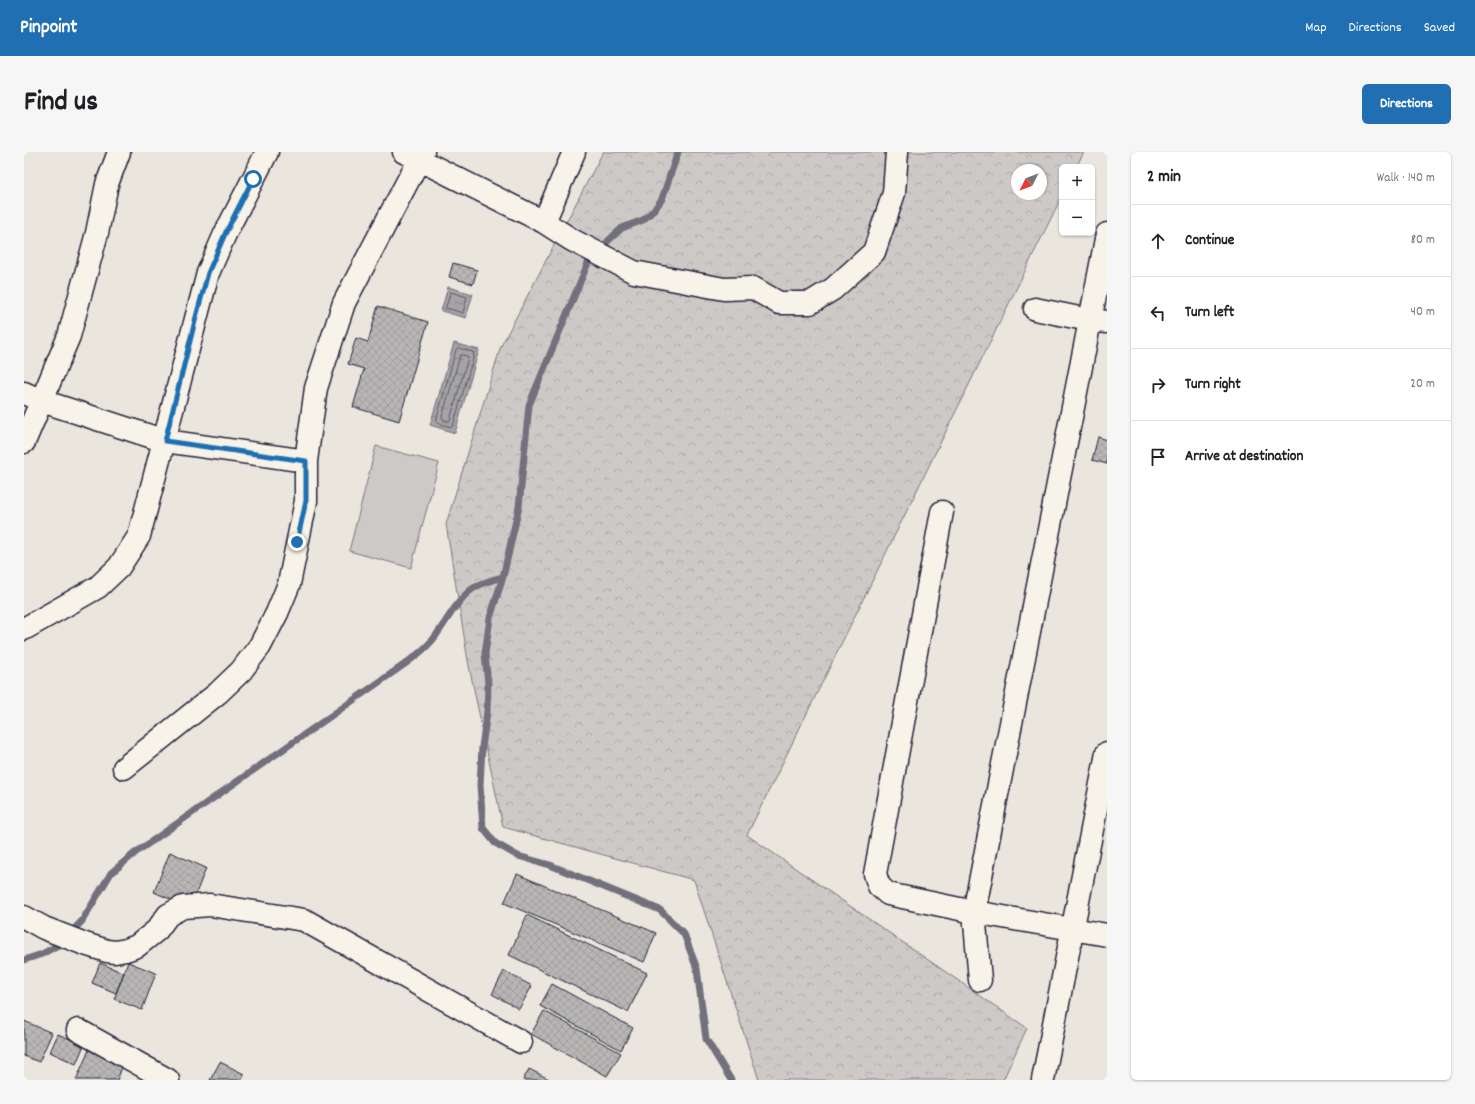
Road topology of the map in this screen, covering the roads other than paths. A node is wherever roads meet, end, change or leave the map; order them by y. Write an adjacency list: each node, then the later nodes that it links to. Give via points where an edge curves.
1 (119, 152): 10 (street, via 107,184 69,336)
2 (267, 152): 11 (street, via 208,273)
3 (574, 152): 6 (street)
4 (897, 152): 6 (street, via 894,193 874,252 833,289 810,303 779,303 753,288 724,289 634,272 572,240)
5 (415, 155): 6 (street); 13 (street, via 344,303 316,388)
6 (544, 222)
7 (1107, 234): 9 (street)
8 (1035, 309): 9 (street)
9 (1098, 321): 18 (street)
10 (33, 397): 11 (street); 12 (street)
11 (165, 441): 13 (street); 15 (street, via 139,536 119,567 98,587)
12 (24, 442)
13 (306, 461): 17 (street, via 306,501 289,584 260,646 218,693)
14 (942, 512): 18 (street, via 875,874 880,886 888,894)
15 (24, 629)
16 (1107, 753): 20 (street)
17 (124, 768)
18 (974, 912): 20 (street); 22 (street)
19 (24, 917): 24 (street, via 44,928 106,951 126,950 137,946 157,930 168,915 183,907 210,905 304,920)
20 (1072, 928): 21 (street); 26 (street)
21 (1107, 935)
22 (980, 980)
23 (78, 1030): 25 (street)
24 (521, 1042)
25 (168, 1080)
26 (1043, 1080)

